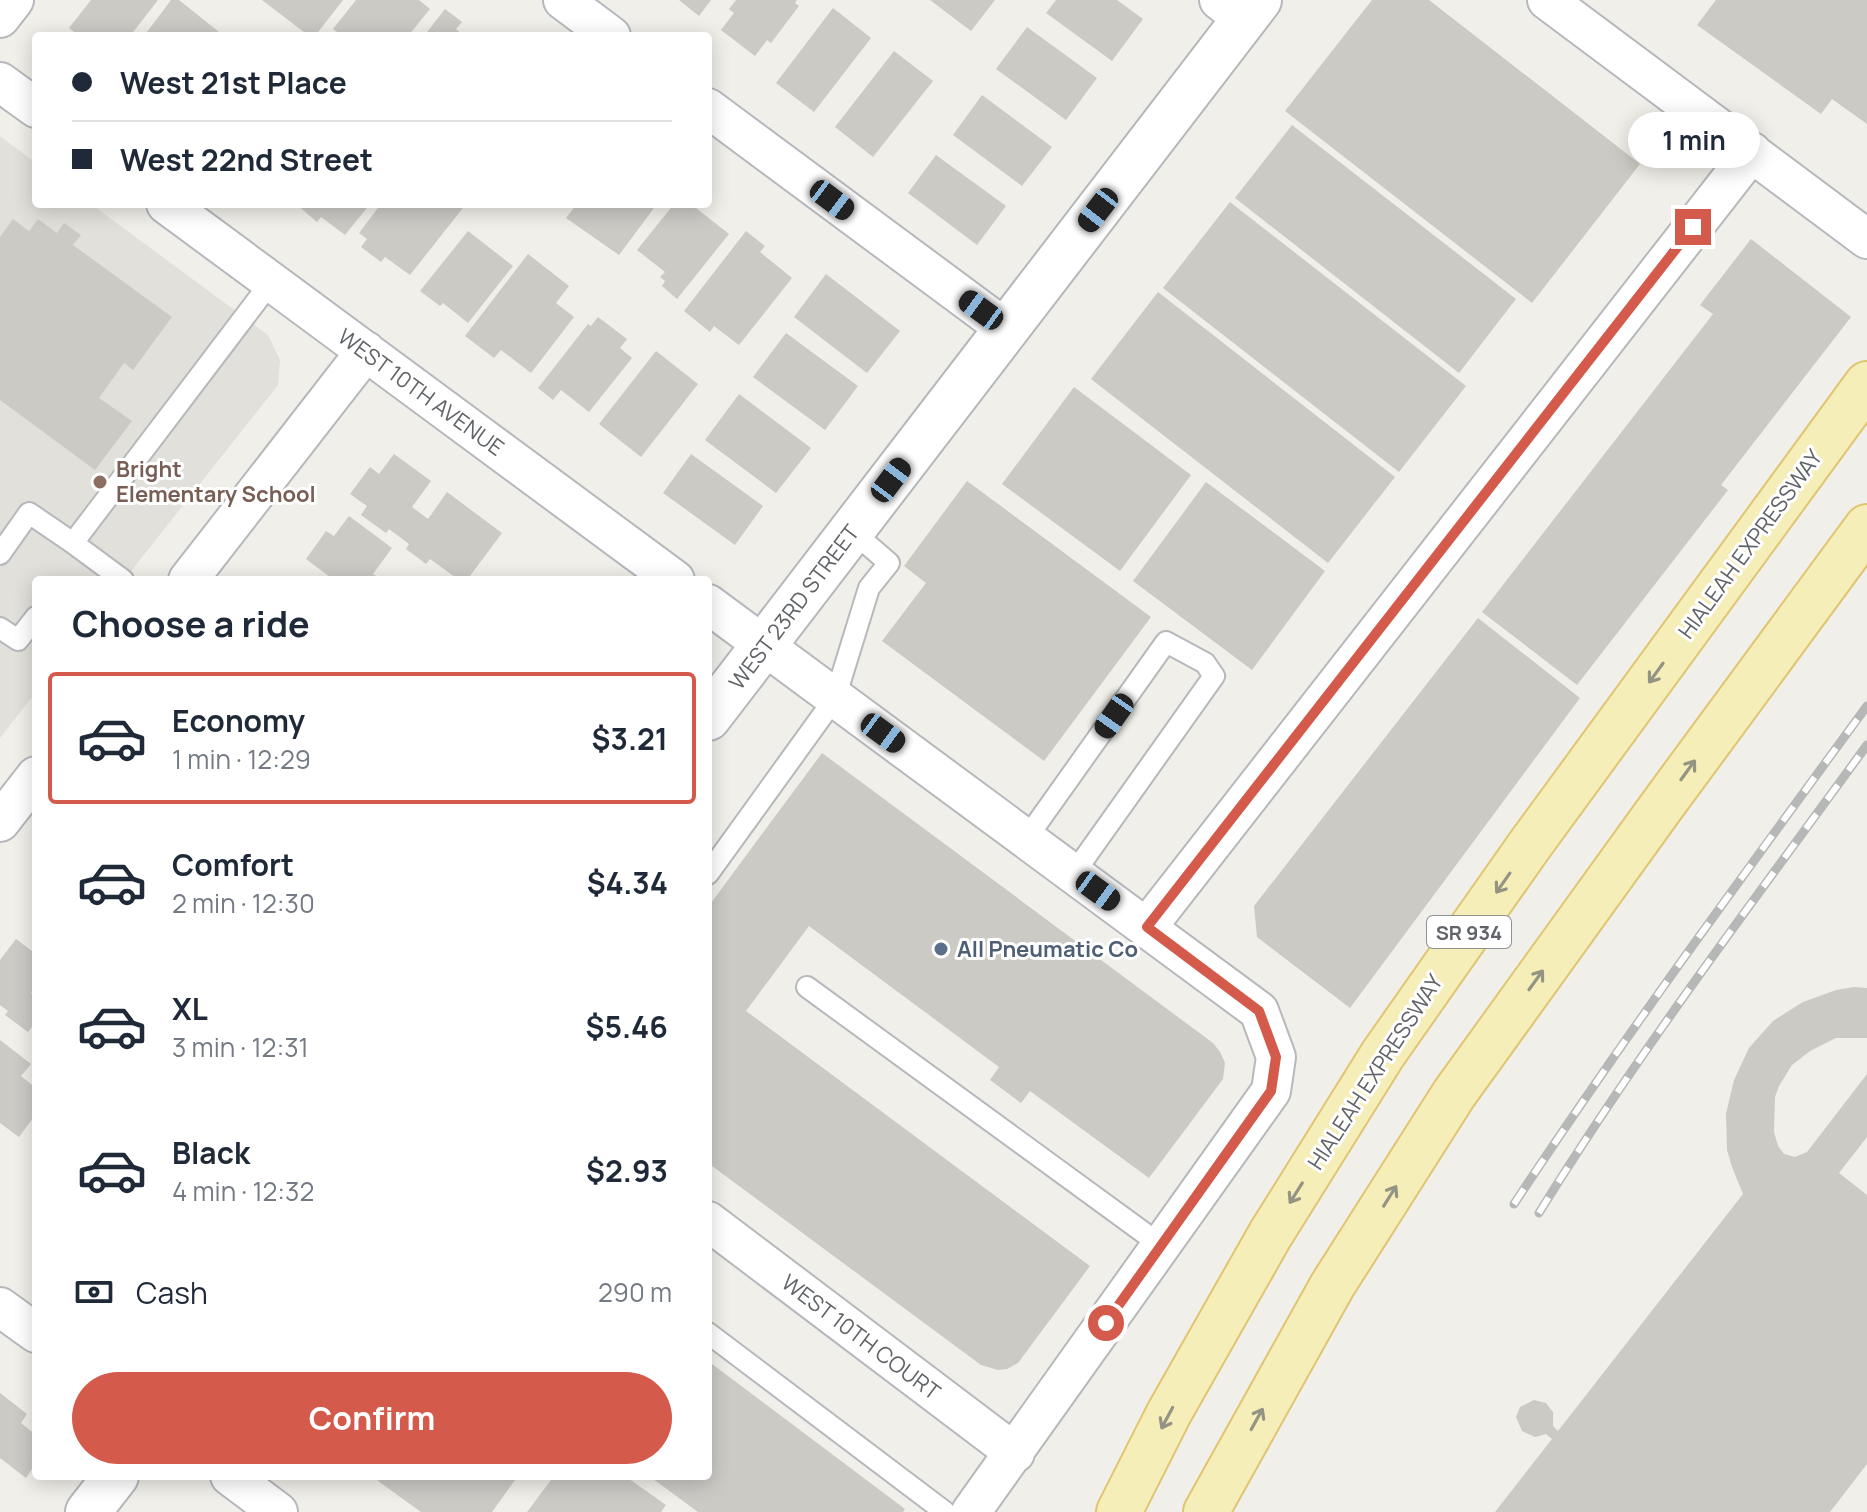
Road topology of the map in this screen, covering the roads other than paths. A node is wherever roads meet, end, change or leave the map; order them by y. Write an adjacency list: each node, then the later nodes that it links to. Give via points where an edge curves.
1 (14, 0): 5 (street)
2 (563, 0): 6 (street)
3 (1547, 0): 10 (street)
4 (1241, 6): 14 (street, WEST 23RD STREET)
5 (0, 18)
6 (606, 32)
7 (0, 82): 8 (street)
8 (32, 105)
9 (712, 111): 14 (street)
10 (1752, 152): 12 (street); 35 (street)
11 (171, 208): 13 (street, WEST 10TH AVENUE)
12 (1867, 239)
13 (271, 282): 15 (street, WEST 10TH AVENUE); 19 (lane)
14 (1006, 329): 18 (street, WEST 23RD STREET)
15 (366, 351): 22 (street); 23 (street, WEST 10TH AVENUE)
16 (1867, 384): 49 (main road, HIALEAH EXPRESSWAY / SR 934, one-way to 49, via 1383,1054 1270,1235)
17 (1867, 527): 50 (main road, one-way to 17, via 1332,1286 1454,1094)
18 (852, 531): 27 (street, WEST 23RD STREET); 28 (lane, via 889,563 869,588)
19 (73, 543): 20 (lane, via 29,513); 21 (lane)
20 (0, 554)
21 (118, 576)
22 (191, 576)
23 (670, 576)
24 (712, 607): 27 (street)
25 (32, 622): 26 (lane, via 18,640)
26 (0, 628)
27 (765, 646): 28 (street); 29 (street, WEST 23RD STREET)
28 (835, 698): 32 (street); 33 (lane)
29 (712, 713)
30 (32, 781): 31 (street)
31 (0, 822)
32 (1026, 839): 34 (street); 34 (lane, via 1166,642 1205,663 1214,676)
33 (712, 868)
34 (1074, 873): 35 (street)
35 (1147, 927): 38 (street, via 1259,1011 1276,1057 1271,1091)
36 (807, 987): 38 (lane)
37 (712, 1224): 42 (street, WEST 10TH COURT)
38 (1162, 1246): 42 (street)
39 (0, 1307): 40 (street)
40 (32, 1330)
41 (712, 1336): 47 (lane)
42 (1015, 1453): 48 (street)
43 (113, 1480): 45 (street)
44 (236, 1480): 46 (street)
45 (88, 1512)
46 (278, 1512)
47 (945, 1512)
48 (971, 1512)
49 (1119, 1512)
50 (1206, 1512)

